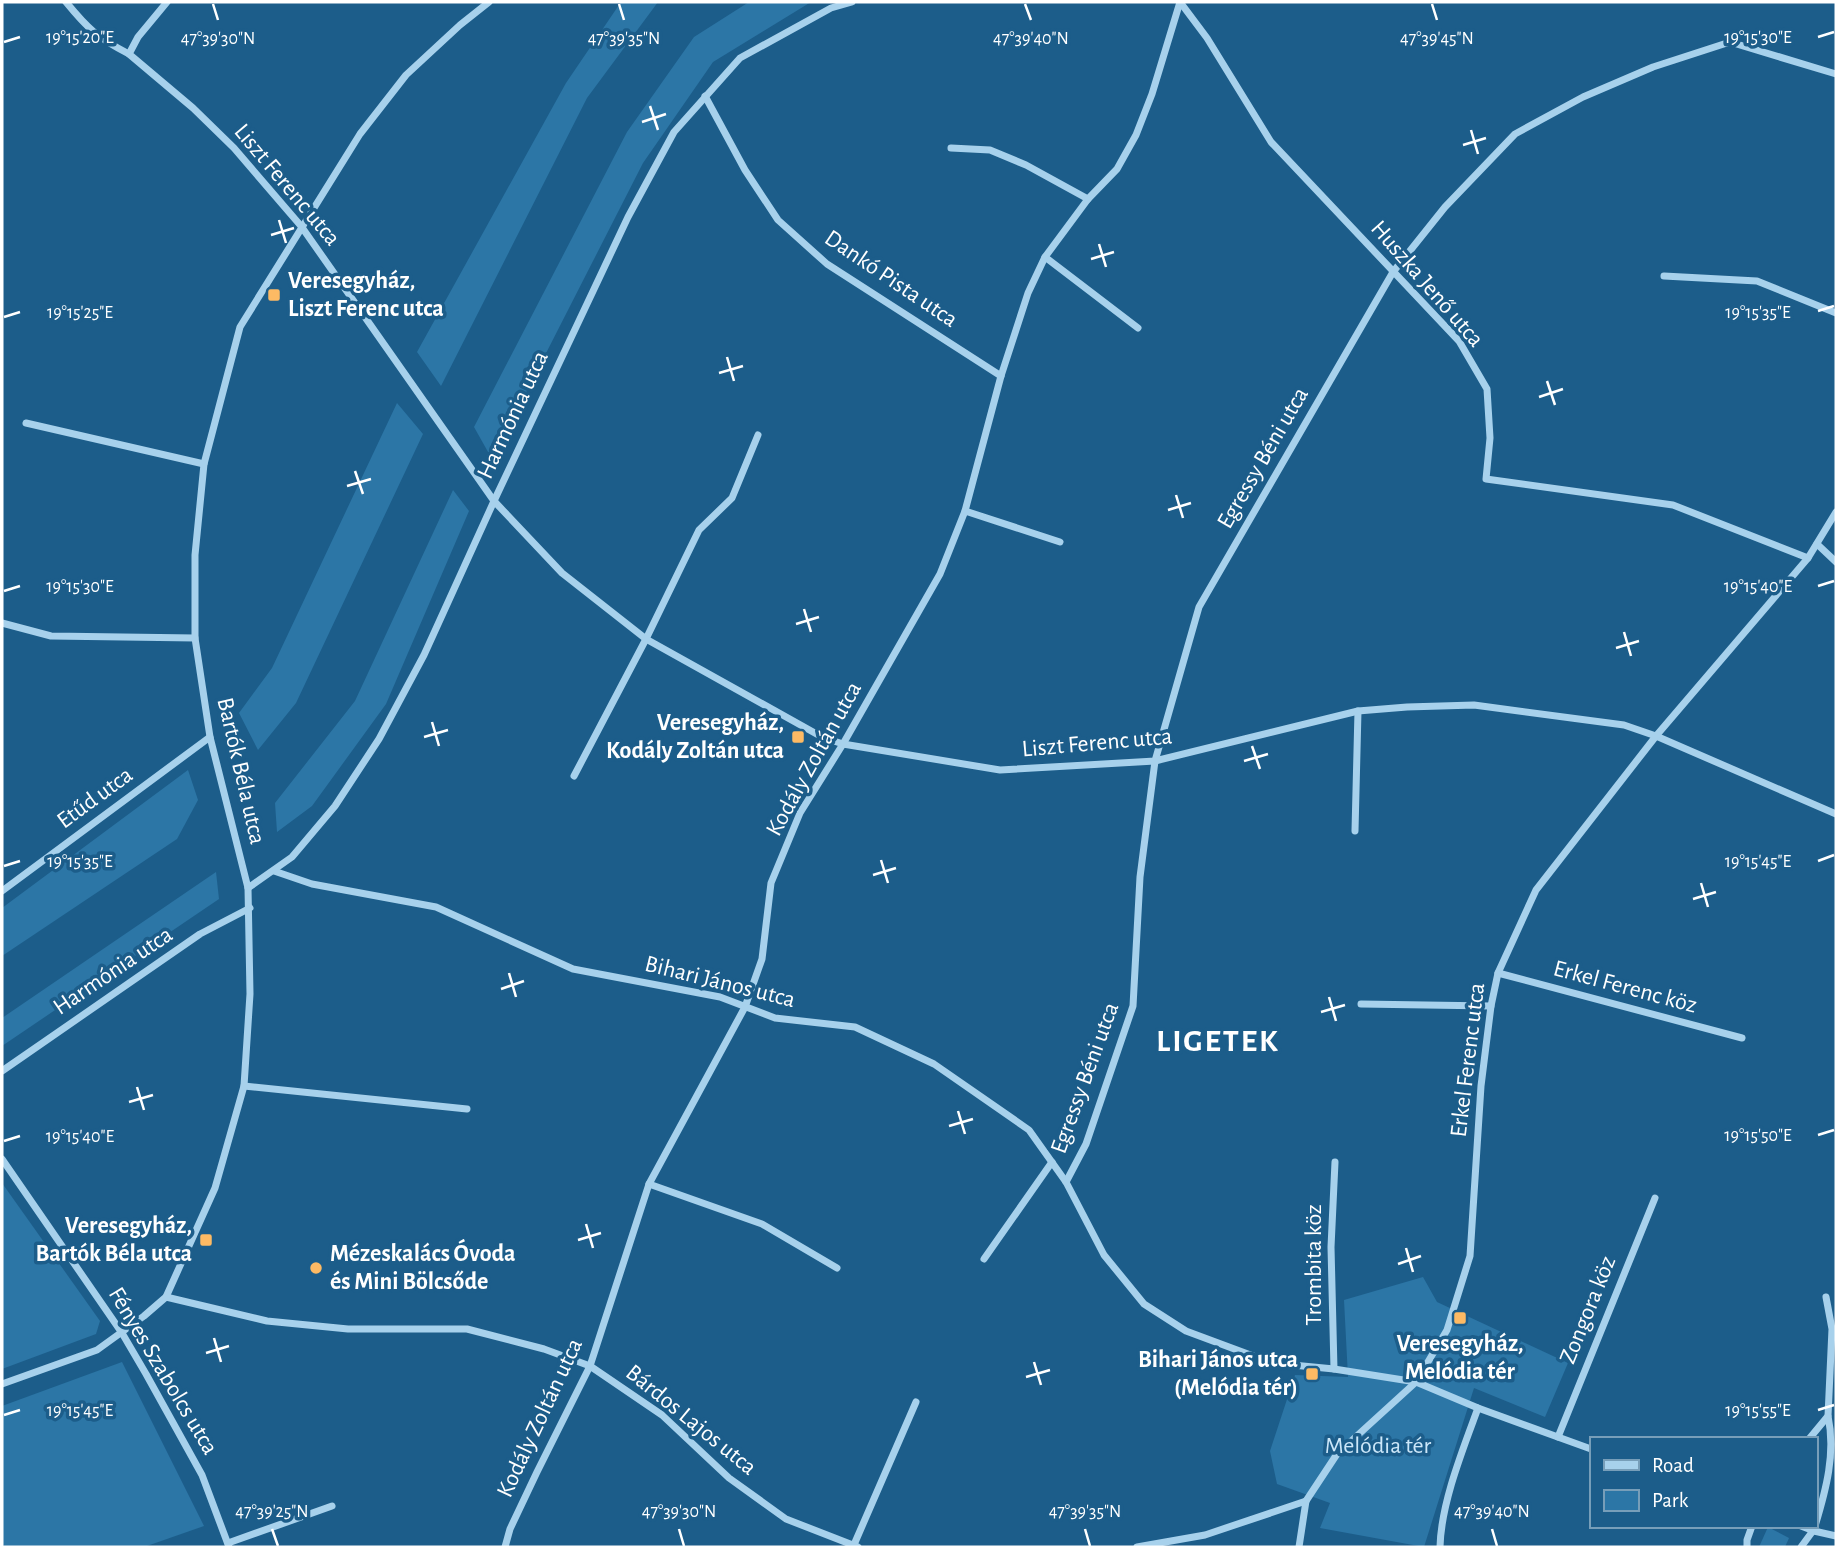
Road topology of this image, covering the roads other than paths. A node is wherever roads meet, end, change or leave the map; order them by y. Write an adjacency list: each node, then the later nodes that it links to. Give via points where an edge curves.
1 (66, 2): 6 (street, Liszt Ferenc utca, via 101,39)
2 (167, 2): 6 (street)
3 (489, 2): 11 (street, Bartók Béla utca, via 406,75 360,134)
4 (852, 2): 8 (street, Harmónia utca, via 831,8 740,58)
5 (1180, 2): 10 (street, Kodály Zoltán utca, via 1136,135 1117,169); 13 (street, Huszka Jenő utca, via 1271,142)
6 (129, 54): 11 (street, Liszt Ferenc utca, via 234,148)
7 (1836, 74): 13 (street, Egressy Béni utca, via 1730,42 1653,67 1583,97 1516,134 1445,207)
8 (705, 96): 17 (street, Dankó Pista utca, via 778,220 827,264); 21 (street, Harmónia utca, via 674,132 628,216)
9 (951, 148): 10 (street, via 990,150)
10 (1088, 199): 12 (street, Kodály Zoltán utca)
11 (301, 226): 20 (street, Bartók Béla utca, via 240,327); 21 (street, Liszt Ferenc utca)
12 (1045, 257): 16 (street); 17 (street, Kodály Zoltán utca)
13 (1393, 272): 26 (street, Huszka Jenő utca, via 1458,341 1487,389 1490,438 1486,479 1673,505); 35 (street, Egressy Béni utca, via 1199,607)
14 (1664, 276): 15 (street, via 1757,281)
15 (1836, 313)
16 (1138, 328)
17 (1001, 376): 22 (street, Kodály Zoltán utca)
18 (26, 423): 20 (street)
19 (758, 435): 30 (street, via 732,498 699,530)
20 (204, 464): 29 (street, Bartók Béla utca, via 195,555)
21 (494, 501): 30 (street, Liszt Ferenc utca, via 562,573); 39 (street, Harmónia utca, via 424,655 379,740 335,806 292,857)
22 (965, 511): 24 (street); 34 (street, Kodály Zoltán utca, via 940,573)
23 (1836, 512): 25 (street, Erkel Ferenc utca)
24 (1060, 542)
25 (1817, 544): 26 (street, Erkel Ferenc utca); 27 (street)
26 (1808, 558): 32 (street, Erkel Ferenc utca)
27 (1836, 562)
28 (2, 622): 29 (street, via 51,636)
29 (195, 638): 33 (street, Bartók Béla utca)
30 (646, 639): 34 (street, Liszt Ferenc utca, via 821,737); 36 (street)
31 (1358, 711): 32 (street, Liszt Ferenc utca, via 1474,705 1624,725); 35 (street, Liszt Ferenc utca); 38 (street)
32 (1656, 736): 37 (street, Liszt Ferenc utca); 43 (street, Erkel Ferenc utca, via 1536,890)
33 (211, 737): 40 (street, Bartók Béla utca); 41 (street, Etűd utca)
34 (843, 744): 35 (street, Liszt Ferenc utca, via 1000,770); 46 (street, Kodály Zoltán utca, via 800,813 771,883 761,959)
35 (1155, 761): 54 (street, Egressy Béni utca, via 1140,877 1133,1006 1086,1144)
36 (574, 776)
37 (1836, 814)
38 (1355, 831)
39 (274, 871): 40 (street, Harmónia utca); 46 (street, Bihari János utca, via 312,884 436,907 573,969 720,997)
40 (248, 888): 42 (street, Bartók Béla utca)
41 (2, 891)
42 (250, 908): 48 (street, Harmónia utca, via 200,934); 49 (street, Bartók Béla utca)
43 (1498, 973): 45 (street, Erkel Ferenc utca); 47 (street, Erkel Ferenc köz)
44 (1361, 1004): 45 (street)
45 (1491, 1006): 64 (street, Erkel Ferenc utca, via 1470,1256 1447,1330)
46 (745, 1007): 52 (street, Bihari János utca, via 775,1018 855,1027 934,1064 1029,1130); 55 (street, Kodály Zoltán utca)
47 (1742, 1038)
48 (2, 1070)
49 (244, 1086): 50 (street); 59 (street, Bartók Béla utca, via 215,1188)
50 (467, 1109)
51 (2, 1159): 61 (street, Fényes Szabolcs utca)
52 (1052, 1162): 54 (street, Bihari János utca); 57 (street, Egressy Béni utca)
53 (1335, 1162): 63 (street, Trombita köz, via 1331,1247)
54 (1066, 1182): 63 (street, Bihari János utca, via 1104,1255 1144,1304 1186,1331 1272,1363)
55 (649, 1184): 58 (street, via 762,1224); 62 (street, Kodály Zoltán utca)
56 (1655, 1198): 69 (street, Zongora köz)
57 (984, 1259)
58 (837, 1268)
59 (166, 1297): 61 (street, Bartók Béla utca); 62 (street, Bárdos Lajos utca, via 267,1321 348,1329 467,1329)
60 (1826, 1297): 68 (street, via 1832,1329)
61 (122, 1332): 65 (street, Bartók Béla utca, via 97,1350); 78 (street, Fényes Szabolcs utca, via 202,1475)
62 (590, 1366): 79 (street, Kodály Zoltán utca, via 531,1483); 80 (street, Bárdos Lajos utca, via 662,1415 729,1478 786,1520)
63 (1334, 1369): 64 (street, Bihari János utca)
64 (1416, 1381): 67 (street, Bihari János utca); 72 (street, Erkel Ferenc utca, via 1337,1454)
65 (2, 1384)
66 (916, 1402): 80 (street, Bárdos Lajos utca)
67 (1478, 1408): 69 (street, Bihari János utca); 83 (street, via 1449,1494)
68 (1828, 1416): 70 (street); 74 (street, via 1832,1433 1828,1485)
69 (1558, 1437): 71 (street, Bihari János utca)
70 (1811, 1437)
71 (1590, 1449)
72 (1306, 1501): 81 (street, via 1205,1535); 82 (street, Erkel Ferenc utca)
73 (332, 1506): 78 (street, Fényes Szabolcs utca)
74 (1817, 1521)
75 (1751, 1528): 84 (street)
76 (1815, 1528): 77 (street); 85 (street)
77 (1836, 1536)
78 (228, 1545)
79 (505, 1547)
80 (855, 1547)
81 (1137, 1547)
82 (1299, 1547)
83 (1440, 1547)
84 (1747, 1547)
85 (1801, 1547)

